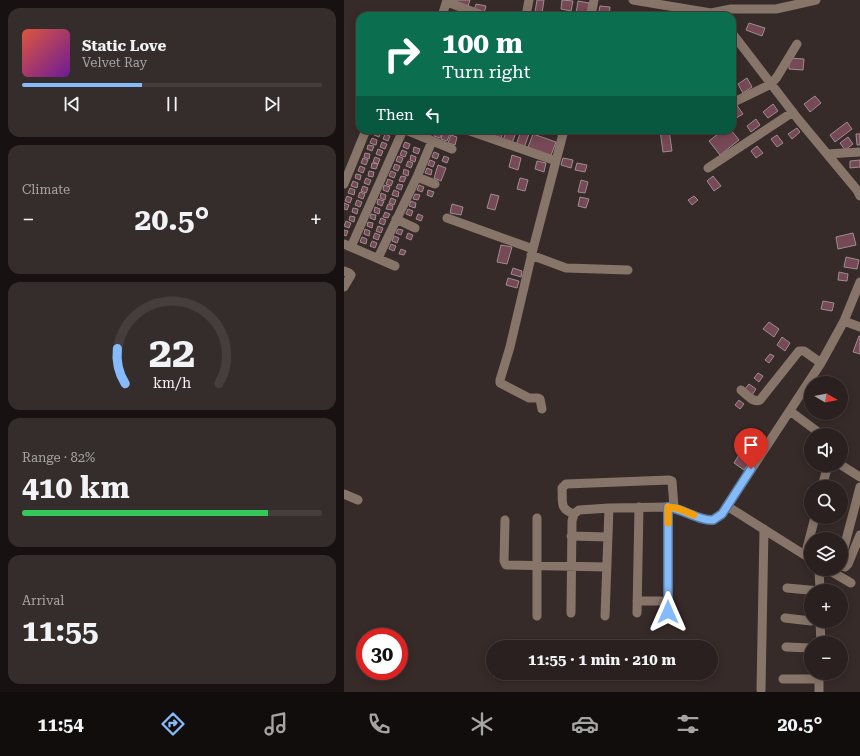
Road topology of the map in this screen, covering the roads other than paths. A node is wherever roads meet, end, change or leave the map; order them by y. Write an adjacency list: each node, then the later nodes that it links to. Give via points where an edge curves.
1 (529, 0): 9 (street)
2 (594, 0): 10 (street)
3 (633, 0): 6 (street)
4 (816, 0): 12 (street, via 776,9 732,9)
5 (447, 1): 7 (street); 8 (street)
6 (667, 2): 11 (street)
7 (443, 12)
8 (474, 12)
9 (527, 12)
10 (592, 12)
11 (705, 12)
12 (721, 12)
13 (736, 38): 15 (street)
14 (797, 44): 15 (street)
15 (771, 84): 16 (street); 17 (street)
16 (736, 101)
17 (792, 112): 26 (street); 29 (street)
18 (364, 134): 28 (street)
19 (401, 134): 37 (street)
20 (415, 134): 23 (street)
21 (478, 134): 27 (street)
22 (563, 134): 27 (street)
23 (432, 141): 24 (street); 30 (street)
24 (452, 149)
25 (860, 152): 26 (street)
26 (827, 154): 33 (street)
27 (556, 161): 38 (street)
28 (348, 165): 31 (street)
29 (708, 168)
30 (417, 177): 32 (street); 35 (street)
31 (344, 184)
32 (435, 184)
33 (859, 192)
34 (447, 218): 38 (street)
35 (396, 219): 36 (street); 39 (street)
36 (415, 228)
37 (347, 245): 39 (street)
38 (532, 252): 41 (street, via 566,268); 49 (street, via 500,383 528,398 540,399)
39 (378, 258): 40 (street)
40 (396, 266)
41 (628, 270)
42 (344, 271): 44 (street, via 351,275)
43 (860, 282): 45 (street)
44 (344, 288)
45 (844, 321): 46 (street); 47 (street)
46 (860, 327)
47 (821, 363): 48 (street, via 804,351 799,351 760,400 753,400); 50 (street)
48 (741, 390)
49 (542, 409)
50 (790, 411): 51 (street); 57 (street)
51 (813, 428)
52 (848, 469): 53 (street)
53 (860, 477)
54 (860, 487): 65 (street)
55 (344, 494): 56 (street)
56 (358, 500)
57 (727, 506): 59 (street, via 722,514 713,520); 64 (street)
58 (638, 507): 59 (street); 60 (street); 78 (street)
59 (671, 507): 61 (street, via 673,486 669,480 566,484 562,488 563,508); 79 (street)
60 (609, 508): 61 (street, via 579,510); 68 (street)
61 (574, 514): 67 (street)
62 (537, 518): 71 (street)
63 (505, 520): 71 (street, via 506,565)
64 (764, 529): 69 (street); 92 (street)
65 (848, 532)
66 (860, 535): 70 (street)
67 (572, 536): 68 (street); 72 (street)
68 (608, 537): 73 (street)
69 (804, 555)
70 (848, 564)
71 (537, 566): 72 (street); 83 (street)
72 (571, 567): 73 (street); 81 (street)
73 (607, 567): 84 (street)
74 (839, 576): 75 (street)
75 (851, 583)
76 (787, 588): 77 (street)
77 (804, 590)
78 (637, 601): 79 (street); 82 (street)
79 (668, 601): 80 (street)
80 (668, 612)
81 (571, 613)
82 (637, 613)
83 (537, 616)
84 (605, 616)
85 (785, 618): 86 (street)
86 (804, 620)
87 (786, 647): 88 (street)
88 (804, 648)
89 (804, 677): 90 (street)
90 (783, 679)
91 (819, 680): 93 (street)
92 (761, 690)
93 (819, 692)

